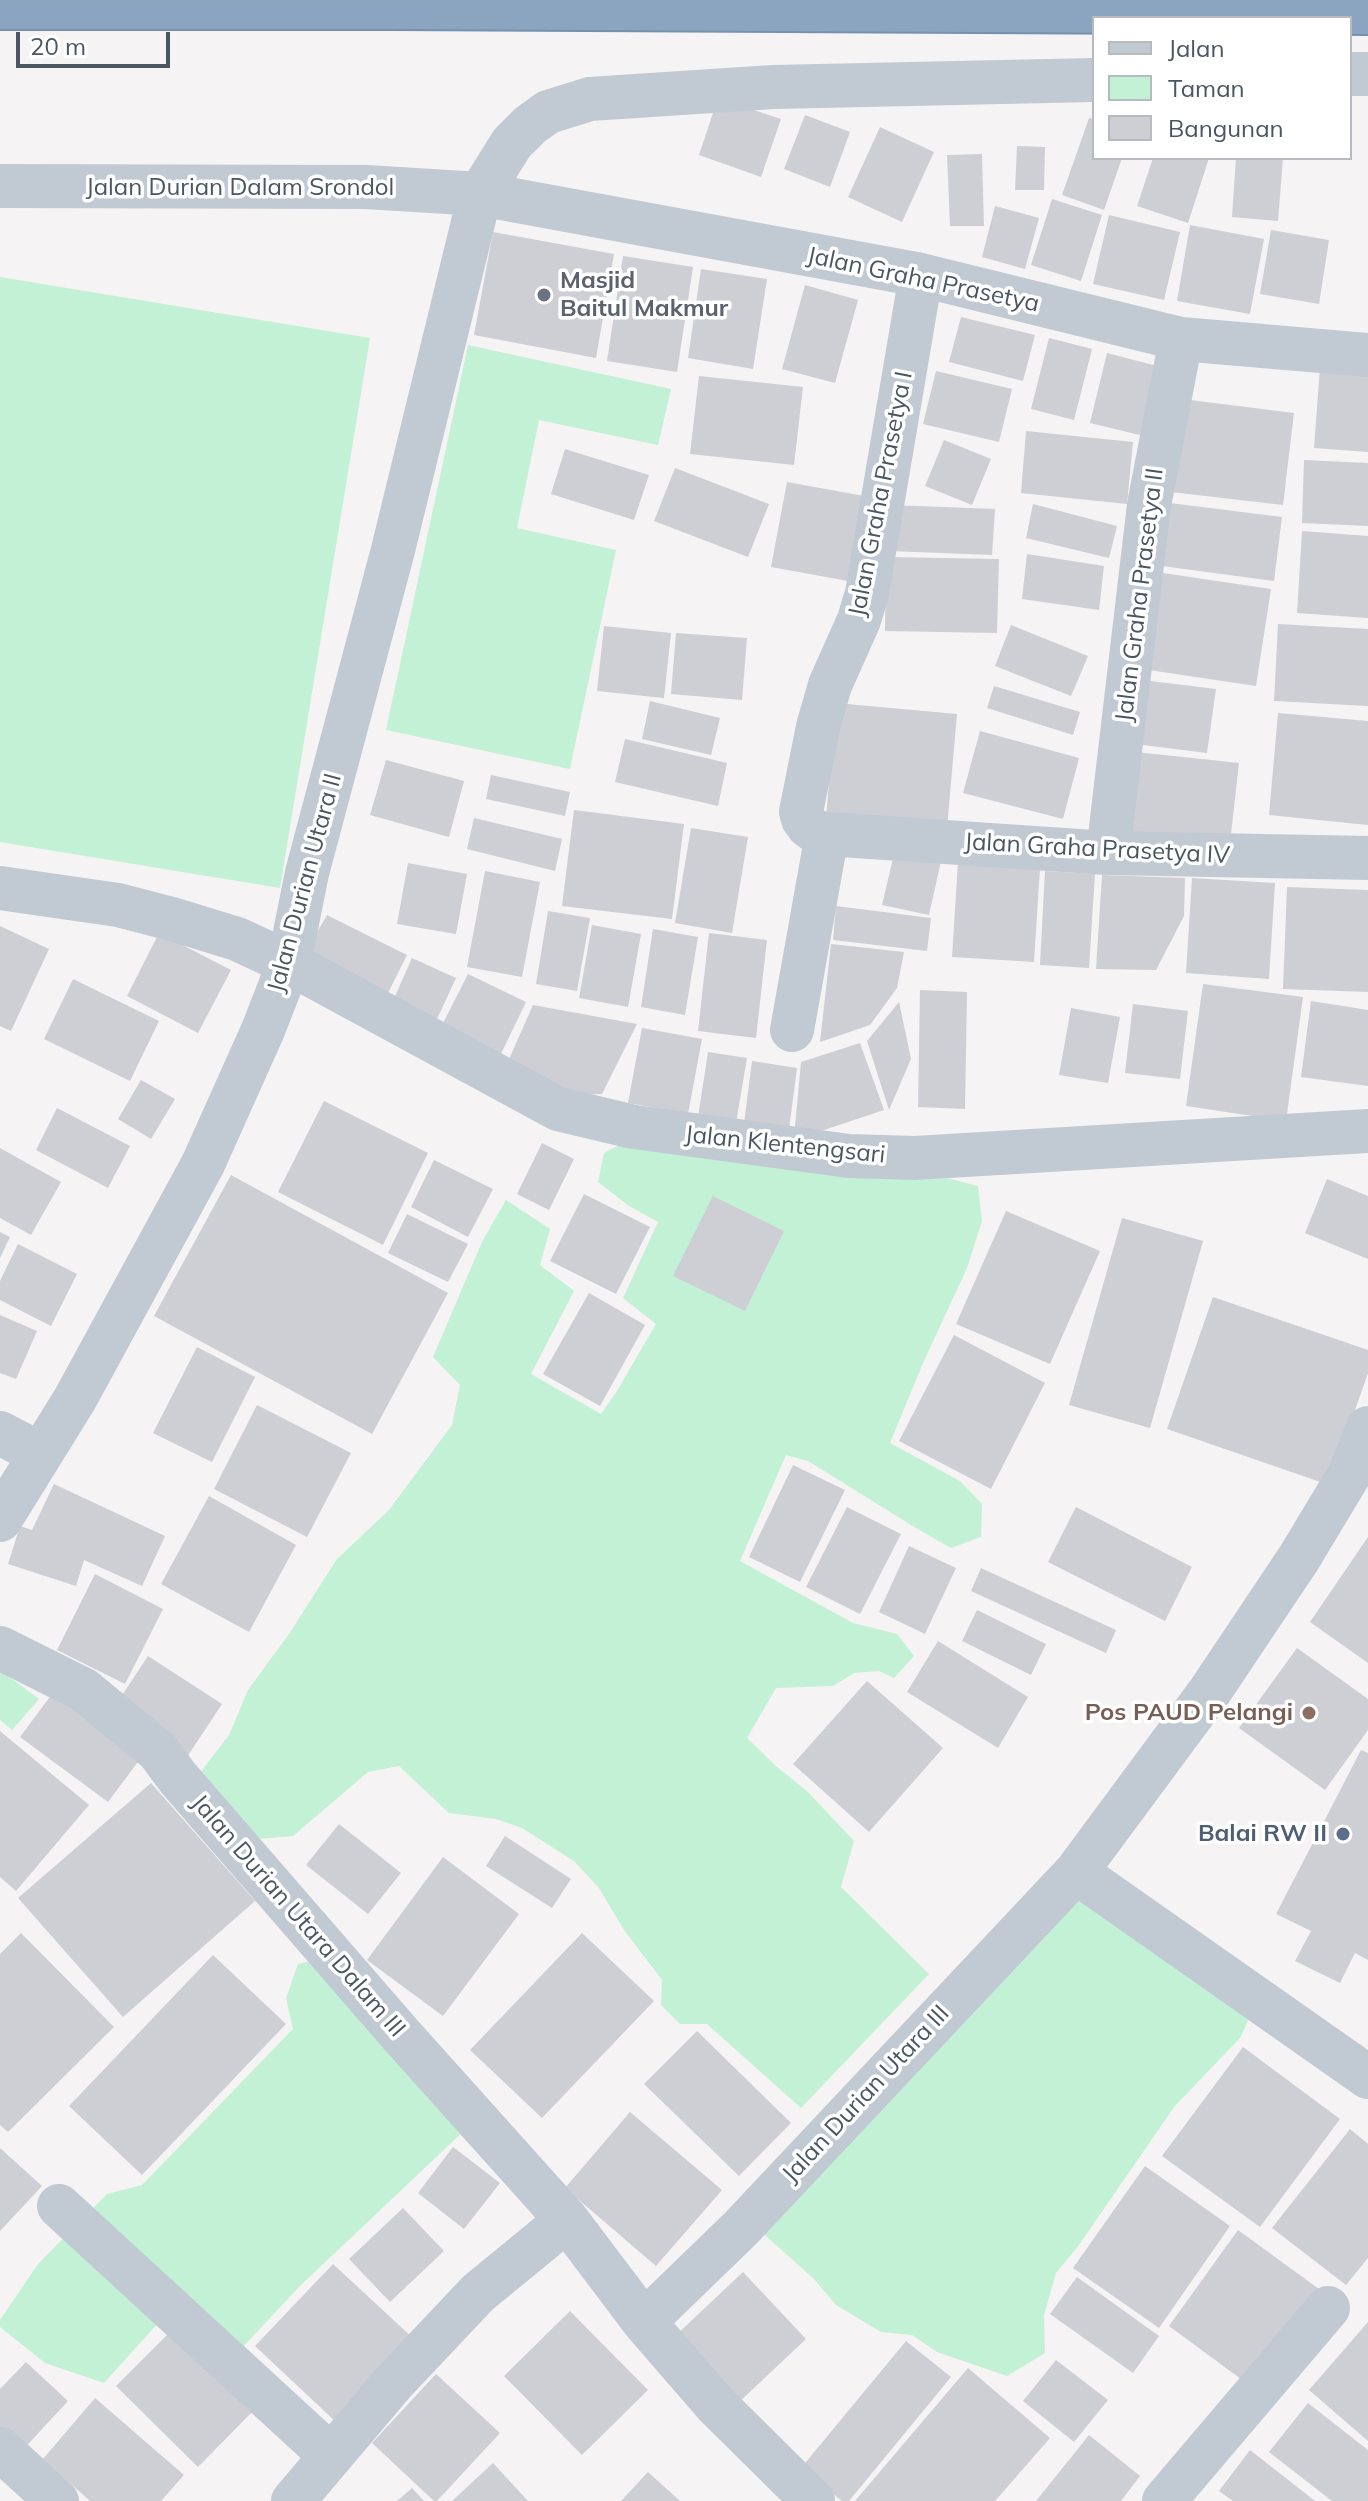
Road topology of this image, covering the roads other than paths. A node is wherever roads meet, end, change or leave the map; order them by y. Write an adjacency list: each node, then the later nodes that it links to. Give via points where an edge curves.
1 (0, 7): 2 (highway)
2 (1368, 12)
3 (1092, 80): 5 (street, Jalan Durian Utara II, via 773,87 590,99 548,112 530,125 512,143)
4 (0, 186): 5 (street, Jalan Durian Dalam Srondol, via 366,187)
5 (480, 194): 6 (street, Jalan Graha Prasetya); 13 (street, Jalan Durian Utara II, via 307,873)
6 (921, 275): 7 (street, Jalan Graha Prasetya); 9 (street, Jalan Graha Prasetya I, via 867,593 830,685 801,812 808,826)
7 (1181, 339): 8 (street, Jalan Graha Prasetya); 10 (street, Jalan Graha Prasetya II, via 1149,505)
8 (1368, 355)
9 (827, 834): 10 (street, Jalan Graha Prasetya IV); 14 (street)
10 (1108, 853): 11 (street, Jalan Graha Prasetya IV)
11 (1368, 858)
12 (0, 888): 13 (street, Jalan Klentengsari, via 118,905 172,919 237,939)
13 (289, 963): 15 (street, Jalan Klentengsari, via 558,1109 634,1127 849,1156 915,1158); 18 (street, Jalan Durian Utara II, via 203,1164)
14 (792, 1030)
15 (1368, 1131)
16 (1368, 1428): 19 (street, Jalan Durian Utara III)
17 (0, 1433): 18 (street)
18 (40, 1454): 20 (street, Jalan Durian Utara II)
19 (1358, 1480): 22 (street, Jalan Durian Utara III)
20 (0, 1520)
21 (0, 1648): 25 (street, Jalan Durian Utara Dalam III, via 84,1690 158,1751)
22 (1076, 1872): 23 (street); 27 (street, Jalan Durian Utara III, via 741,2228)
23 (1364, 2062)
24 (59, 2206): 29 (street)
25 (567, 2220): 27 (street); 29 (street, via 478,2293)
26 (1328, 2308): 33 (street)
27 (644, 2322): 32 (street, via 716,2405)
28 (0, 2449): 30 (street)
29 (331, 2456): 31 (street)
30 (57, 2501)
31 (293, 2501)
32 (813, 2501)
33 (1164, 2501)

